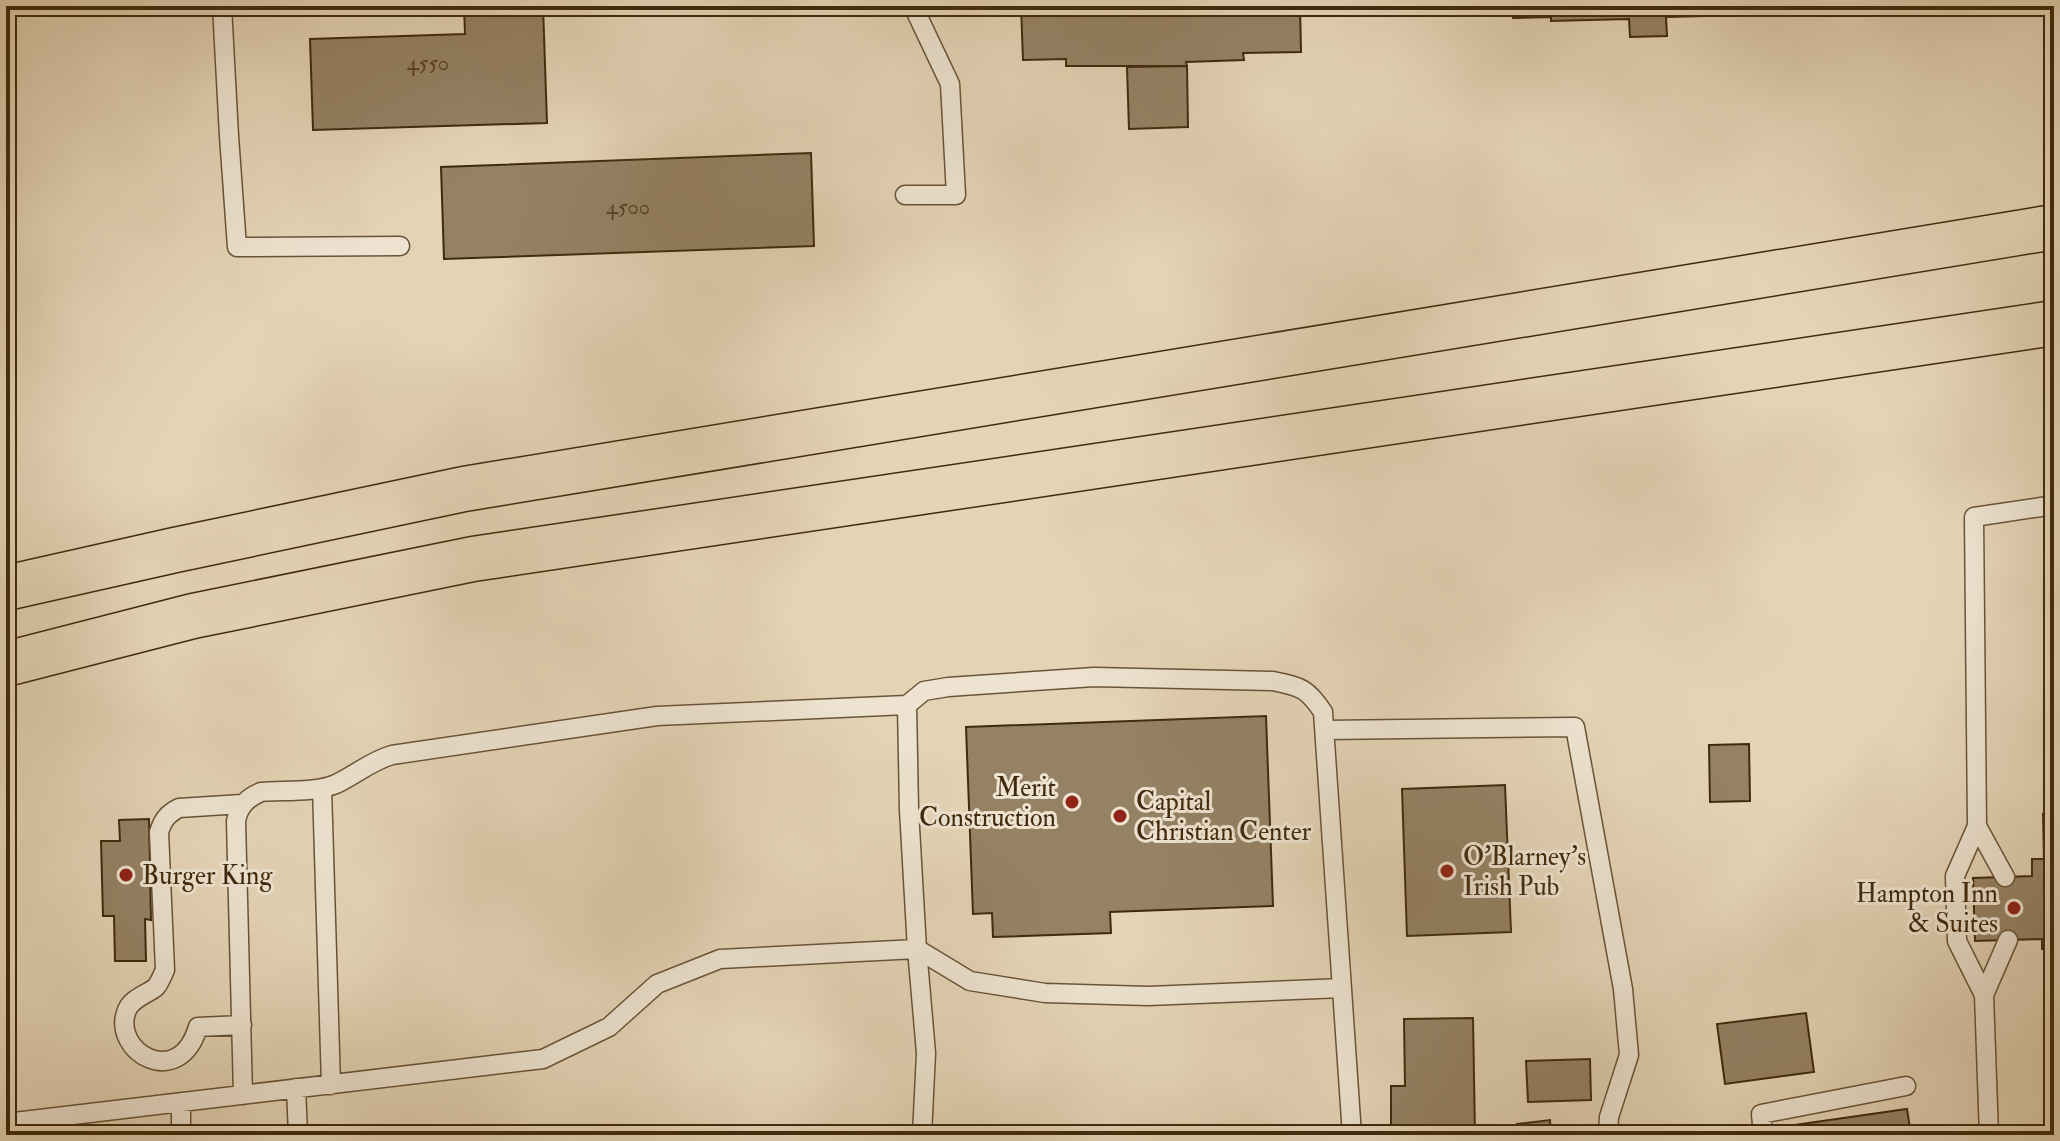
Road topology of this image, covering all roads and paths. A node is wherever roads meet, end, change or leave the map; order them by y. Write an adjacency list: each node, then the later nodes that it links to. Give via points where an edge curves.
1 (222, 6): 5 (lane, via 237,247)
2 (913, 6): 3 (lane, via 950,84 956,195)
3 (905, 195)
4 (2054, 227): 8 (highway, via 464,489)
5 (400, 246)
6 (2054, 323): 9 (highway, via 473,559 193,616)
7 (2054, 505): 14 (lane, via 1974,517)
8 (6, 588)
9 (6, 664)
10 (907, 705): 11 (lane, via 924,691 948,687 1094,677 1273,681 1299,686 1313,697); 12 (lane, via 657,716 392,755); 17 (lane)
11 (1326, 730): 18 (lane); 31 (lane, via 1575,727 1623,989 1629,1055)
12 (322, 788): 13 (lane, via 261,792); 21 (lane)
13 (242, 804): 20 (lane, via 236,821); 20 (lane, via 179,808 163,820 159,832 165,970 156,986 127,1008 125,1032 136,1050 160,1061 185,1053 198,1027)
14 (1977, 826): 15 (lane); 19 (lane, via 1955,876 1957,941)
15 (2005, 877)
16 (2008, 940): 19 (lane)
17 (917, 949): 18 (lane, via 970,981 1045,993 1148,996); 21 (lane, via 720,959 657,984 609,1027 543,1059); 29 (lane, via 926,1053)
18 (1342, 988): 30 (lane)
19 (1984, 995): 33 (lane)
20 (242, 1025): 24 (lane)
21 (331, 1085): 23 (lane)
22 (1906, 1086): 32 (lane, via 1761,1114)
23 (296, 1088): 24 (lane); 28 (lane)
24 (243, 1095): 25 (lane)
25 (181, 1102): 26 (lane); 27 (lane)
26 (6, 1123)
27 (181, 1135)
28 (298, 1135)
29 (922, 1135)
30 (1352, 1135)
31 (1608, 1135)
32 (1763, 1135)
33 (1989, 1135)

